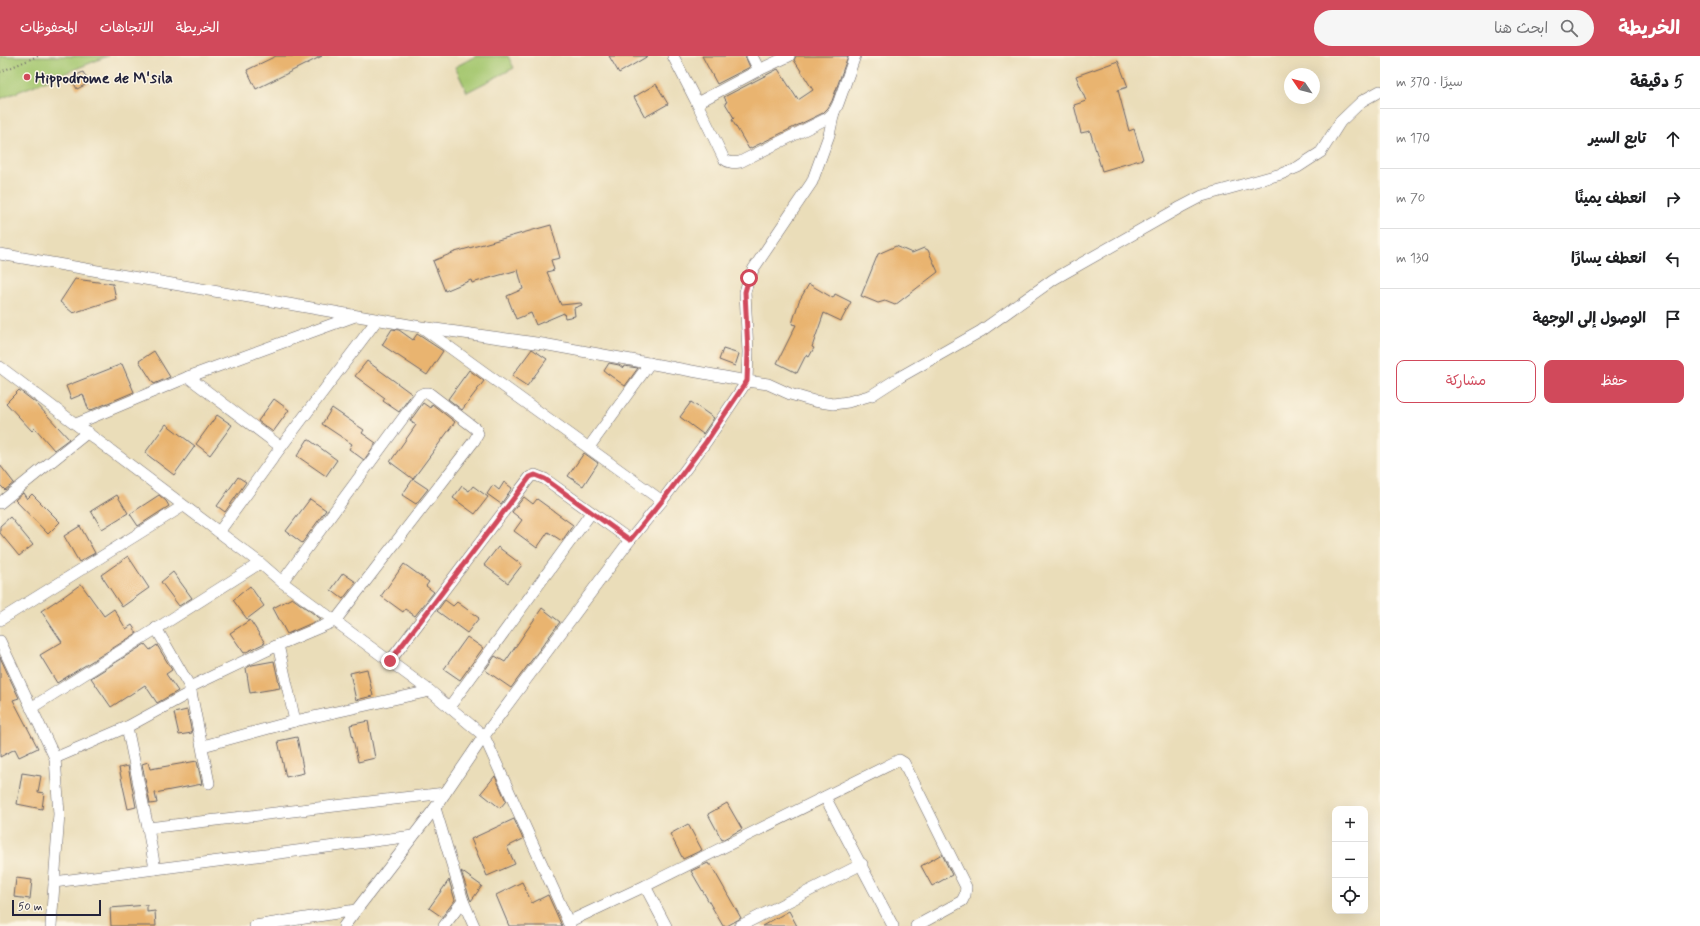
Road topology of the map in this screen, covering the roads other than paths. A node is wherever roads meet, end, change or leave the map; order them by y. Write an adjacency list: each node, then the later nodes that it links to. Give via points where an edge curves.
1 (673, 56): 7 (street)
2 (752, 56): 5 (street)
3 (789, 56): 5 (street)
4 (855, 56): 8 (street)
5 (759, 70): 7 (street)
6 (1380, 91): 16 (street, via 1362,100 1340,122 1321,152 1298,167 1202,196 1181,207 1054,279 981,332 872,395 833,404 790,394 761,382)
7 (697, 103): 8 (street, via 724,159 734,163 823,122)
8 (834, 112): 16 (street, via 829,135 812,182 754,268 746,286)
9 (0, 254): 10 (street)
10 (356, 316): 11 (street); 15 (street)
11 (377, 320): 12 (street); 19 (street)
12 (421, 327): 13 (street, via 544,344); 20 (street)
13 (650, 363): 16 (street); 20 (street)
14 (2, 372): 17 (street)
15 (188, 377): 17 (street); 19 (street)
16 (747, 381): 21 (street)
17 (76, 424): 18 (street)
18 (88, 432): 22 (street); 23 (street)
19 (281, 447): 25 (street)
20 (589, 447): 21 (street)
21 (662, 501): 26 (street)
22 (0, 503)
23 (183, 506): 25 (street); 29 (street)
24 (591, 513): 26 (street); 34 (street, via 545,479 535,475 530,477); 37 (street)
25 (219, 532): 27 (street)
26 (630, 540): 41 (street)
27 (260, 563): 28 (street); 31 (street)
28 (282, 582): 30 (street); 30 (street, via 420,395 429,393 452,409 476,429 477,436)
29 (0, 620)
30 (334, 621): 33 (street); 34 (street)
31 (156, 628): 35 (street); 38 (street)
32 (0, 641): 38 (street)
33 (278, 645): 35 (street); 39 (street)
34 (390, 661): 36 (street)
35 (191, 690): 40 (street); 42 (street)
36 (430, 691): 37 (street); 39 (street)
37 (450, 706): 41 (street)
38 (31, 708): 43 (street)
39 (295, 721): 42 (street)
40 (127, 727): 43 (street); 48 (street)
41 (484, 736): 45 (street); 56 (street)
42 (203, 746): 44 (street)
43 (55, 758): 52 (street, via 59,814)
44 (209, 782)
45 (445, 794): 47 (street); 48 (street)
46 (826, 797): 50 (street); 53 (street); 65 (street, via 899,760 903,761 966,887 962,901)
47 (435, 808): 49 (street); 54 (street)
48 (148, 828): 51 (street)
49 (413, 836): 51 (street); 55 (street)
50 (862, 864): 63 (street); 64 (street)
51 (155, 869): 52 (street)
52 (54, 882): 57 (street)
53 (645, 886): 56 (street); 62 (street)
54 (464, 901): 60 (street); 61 (street)
55 (356, 910): 58 (street); 59 (street)
56 (569, 924)
57 (51, 926)
58 (255, 926)
59 (344, 926)
60 (444, 926)
61 (474, 926)
62 (666, 926)
63 (740, 926)
64 (893, 926)
65 (916, 926)

